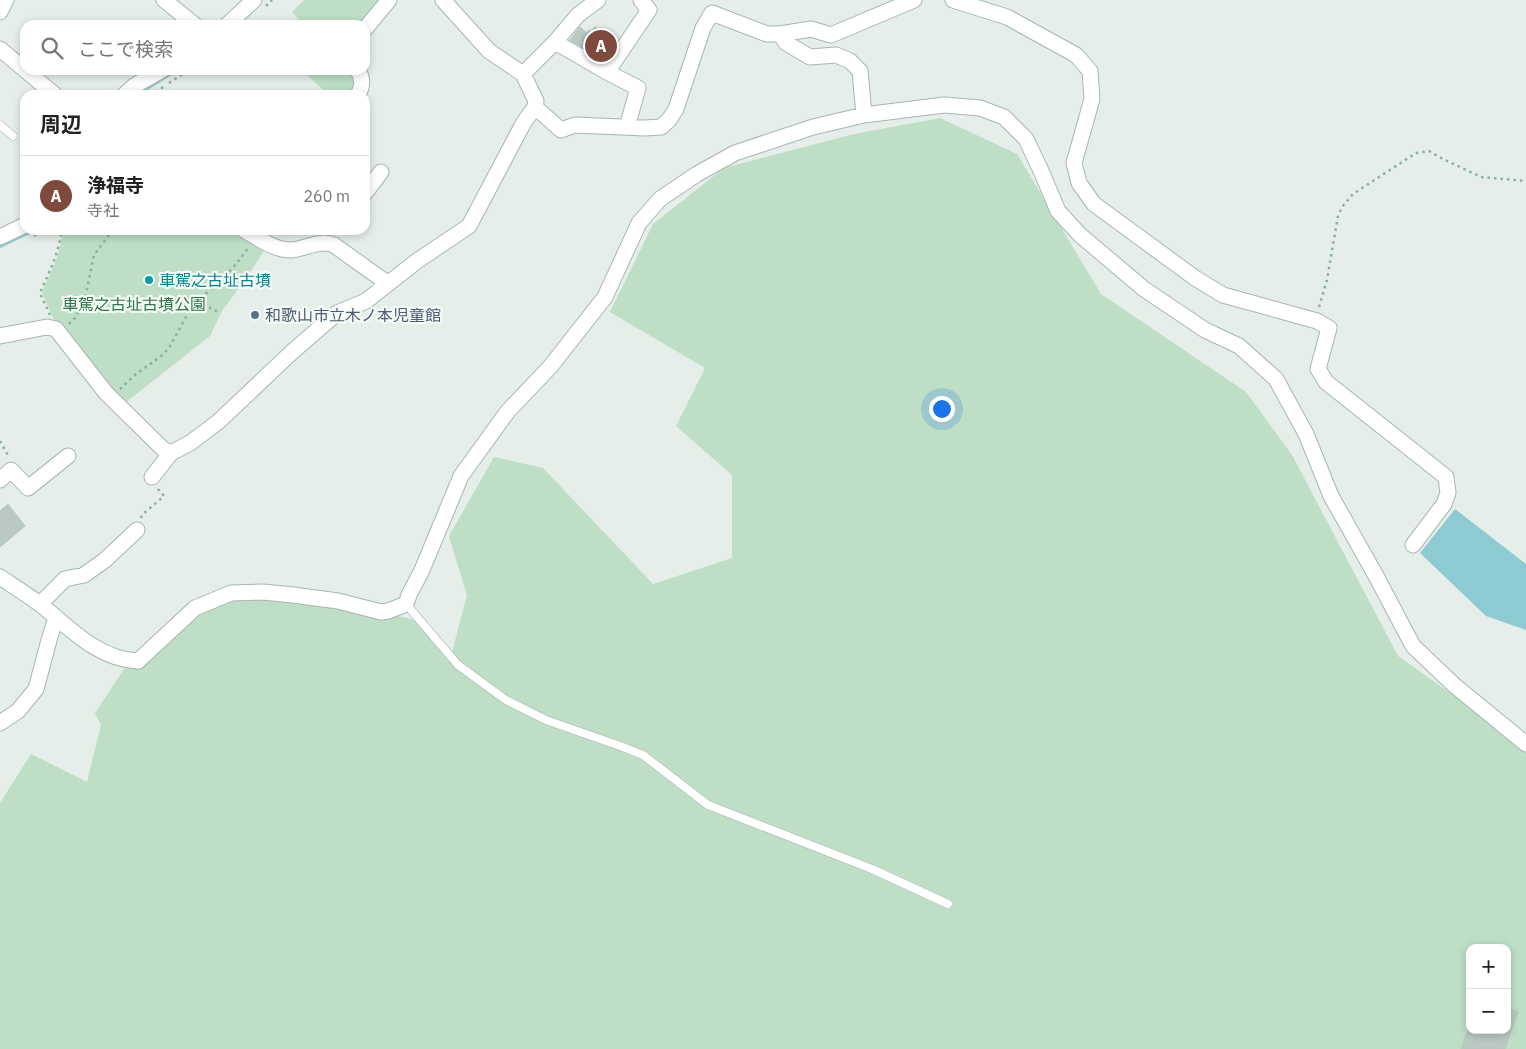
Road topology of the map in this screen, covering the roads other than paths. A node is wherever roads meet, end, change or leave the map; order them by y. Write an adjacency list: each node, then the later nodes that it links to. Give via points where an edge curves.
1 (6, 0): 11 (street)
2 (164, 0): 12 (street)
3 (254, 0): 13 (street)
4 (388, 0): 14 (street)
5 (443, 0): 20 (street, via 489,51)
6 (598, 0): 16 (street, via 578,15)
7 (641, 0): 19 (street, via 649,10)
8 (914, 0): 15 (street, via 831,35 811,29)
9 (953, 0): 46 (street, via 1007,17 1076,55 1090,72 1092,99 1074,163 1079,183 1094,204 1223,295 1317,321 1329,328 1318,370 1326,382 1446,477 1448,493 1444,504)
10 (715, 6): 15 (street, via 767,34); 30 (street, via 703,28 676,109 669,120 661,126)
11 (0, 12)
12 (189, 20)
13 (232, 20)
14 (370, 23)
15 (780, 34): 28 (street, via 786,43 810,57 836,55 860,70)
16 (555, 42): 19 (street); 20 (street)
17 (0, 49): 18 (street)
18 (20, 66)
19 (607, 72): 30 (street, via 638,88)
20 (523, 74): 27 (street, via 536,101)
21 (31, 75): 24 (street)
22 (153, 75): 25 (street)
23 (360, 75): 26 (street)
24 (49, 90)
25 (130, 90)
26 (360, 90)
27 (534, 107): 30 (street, via 561,130 575,125); 39 (street, via 469,226)
28 (864, 115): 49 (street, via 812,126 735,153 660,199 639,223 605,297 550,367 508,411 461,476); 52 (street, via 944,105 980,108 1004,117 1026,139 1058,211 1080,235 1144,289 1204,330 1239,346 1276,380 1306,434 1331,496 1413,646 1454,685)
29 (0, 125): 31 (lane)
30 (627, 127)
31 (13, 136)
32 (381, 172): 33 (street)
33 (370, 186)
34 (20, 226): 35 (street)
35 (3, 231)
36 (257, 235): 38 (street, via 276,248 291,250)
37 (333, 235): 38 (street)
38 (327, 242): 39 (street)
39 (387, 283): 41 (street, via 366,301 337,313 218,422)
40 (0, 336): 41 (street, via 47,327 57,331 112,398 164,450)
41 (171, 453): 43 (street)
42 (68, 456): 44 (street, via 28,488 11,470)
43 (152, 477)
44 (0, 480)
45 (137, 530): 48 (street, via 84,575 64,579)
46 (1413, 545)
47 (0, 577): 48 (street)
48 (40, 604): 50 (street)
49 (406, 604): 50 (street, via 380,612 293,595 231,593 195,608 138,661 124,661 96,649); 53 (lane, via 458,665 506,700 546,720 643,755 708,805 872,869)
50 (56, 618): 51 (street, via 36,689 18,711)
51 (0, 723)
52 (1526, 744)
53 (948, 904)

